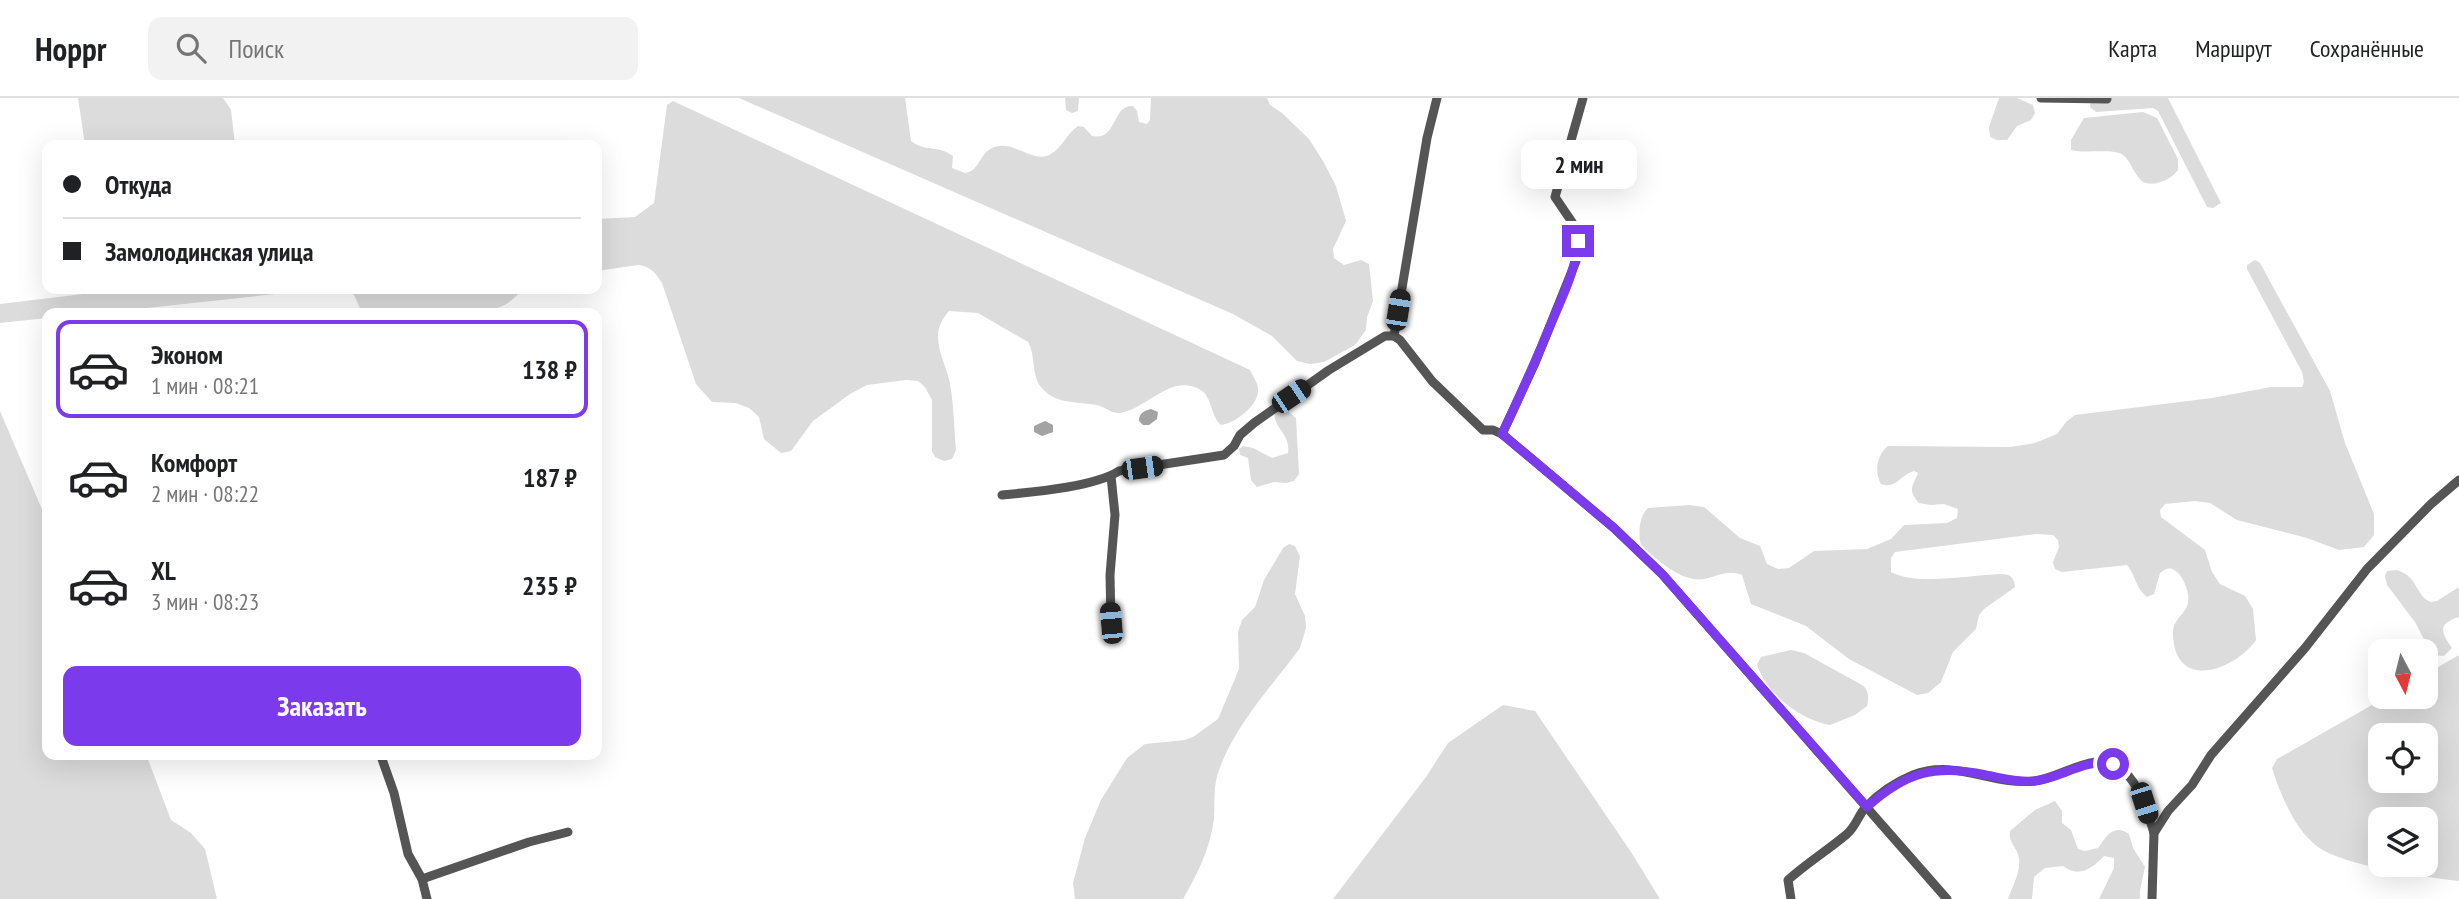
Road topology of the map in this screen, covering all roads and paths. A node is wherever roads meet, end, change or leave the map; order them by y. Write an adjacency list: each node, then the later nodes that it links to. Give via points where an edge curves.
1 (1437, 98): 5 (street)
2 (1583, 98): 6 (street, via 1555,197 1576,228 1576,261)
3 (2041, 98): 4 (street)
4 (2107, 99)
5 (1394, 336): 6 (street, via 1466,415 1483,430); 7 (street, via 1385,336 1353,354 1291,396 1240,435 1224,455)
6 (1502, 434): 12 (street, via 1662,574)
7 (1111, 476): 9 (street); 10 (street, via 1115,515)
8 (2459, 480): 14 (street, via 2367,569 2211,755)
9 (1003, 495)
10 (1111, 623)
11 (382, 760): 15 (street, via 408,854)
12 (1867, 807): 14 (street, via 1896,784 1923,772 1949,769 2034,781 2101,761 2113,764 2135,785); 17 (street, via 1856,825 1788,880); 18 (street)
13 (568, 832): 15 (street)
14 (2154, 834): 19 (street)
15 (422, 879): 16 (street)
16 (426, 899)
17 (1791, 899)
18 (1947, 899)
19 (2152, 899)

